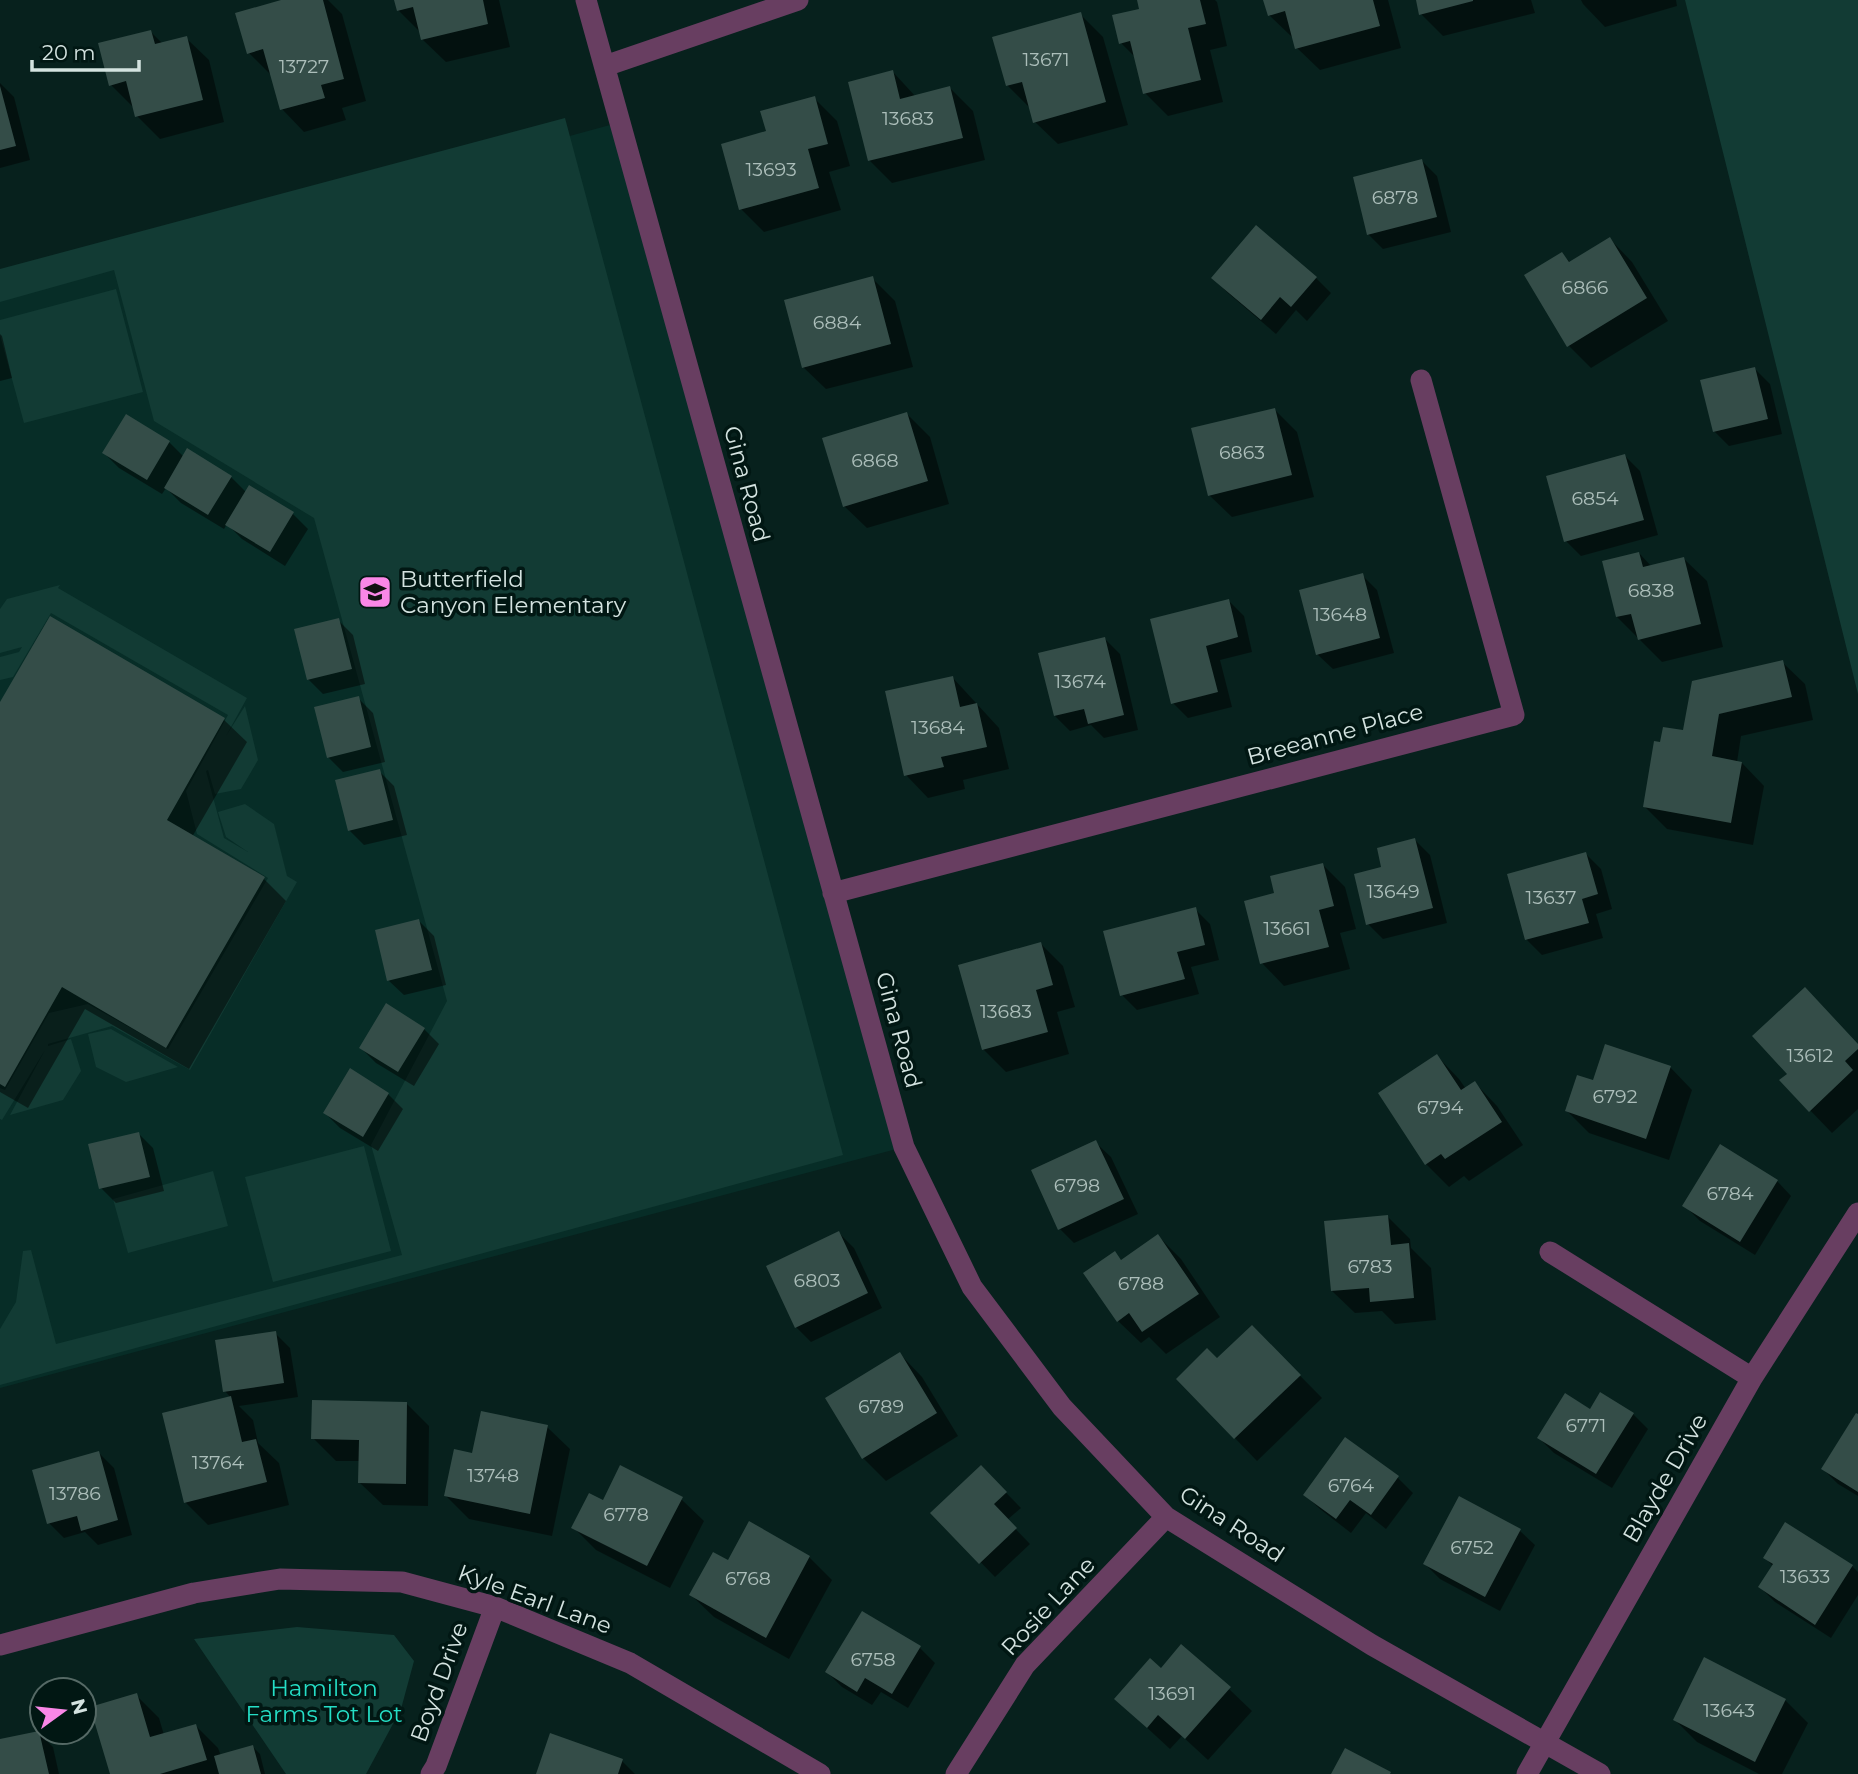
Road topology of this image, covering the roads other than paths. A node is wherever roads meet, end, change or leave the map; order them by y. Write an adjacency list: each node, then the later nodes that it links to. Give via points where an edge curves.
1 (586, 0): 3 (street, Gina Road)
2 (798, 0): 3 (street)
3 (605, 66): 5 (street, Gina Road)
4 (1421, 380): 5 (street, Breeanne Place, via 1514,715)
5 (833, 893): 9 (street, Gina Road, via 904,1147 972,1287 1062,1406)
6 (1858, 1213): 8 (street, Blayde Drive)
7 (1549, 1252): 8 (street)
8 (1752, 1378): 12 (street, Blayde Drive)
9 (1166, 1517): 12 (street, Gina Road, via 1372,1645); 15 (street, Rosie Lane, via 1025,1665)
10 (495, 1607): 11 (street, Kyle Earl Lane, via 402,1582 280,1579 194,1593); 13 (street, Boyd Drive); 14 (street, Kyle Earl Lane, via 630,1663)
11 (0, 1645)
12 (1544, 1742): 16 (street, Blayde Drive); 17 (street, Gina Road)
13 (431, 1774)
14 (820, 1774)
15 (956, 1774)
16 (1527, 1774)
17 (1600, 1774)

